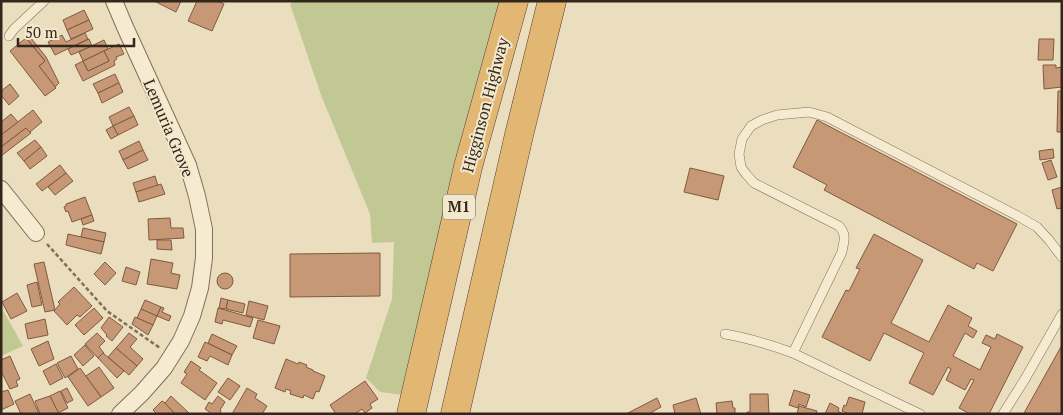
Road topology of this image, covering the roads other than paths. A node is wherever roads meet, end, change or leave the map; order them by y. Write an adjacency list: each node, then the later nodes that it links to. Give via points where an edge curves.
1 (44, 1): 7 (lane)
2 (114, 1): 17 (street, Lemuria Grove, via 188,165 204,229 200,288 181,341 164,368)
3 (507, 1): 9 (highway)
4 (514, 1): 9 (highway, Higginson Highway / M1)
5 (552, 1): 8 (highway, M1)
6 (561, 1): 8 (highway)
7 (9, 36)
8 (519, 135): 19 (highway, M1)
9 (468, 167): 18 (highway, Higginson Highway / M1)
10 (1, 189): 11 (street)
11 (36, 233)
12 (1062, 257): 15 (lane, via 1037,227 827,117 808,112 762,120 751,126 742,139 739,154 746,174 768,191 839,226 845,236 842,252)
13 (1062, 314): 21 (lane)
14 (725, 334): 15 (lane)
15 (793, 353): 16 (lane)
16 (899, 410): 20 (lane)
17 (120, 414)
18 (411, 414)
19 (455, 414)
20 (920, 414)
21 (1003, 414)

